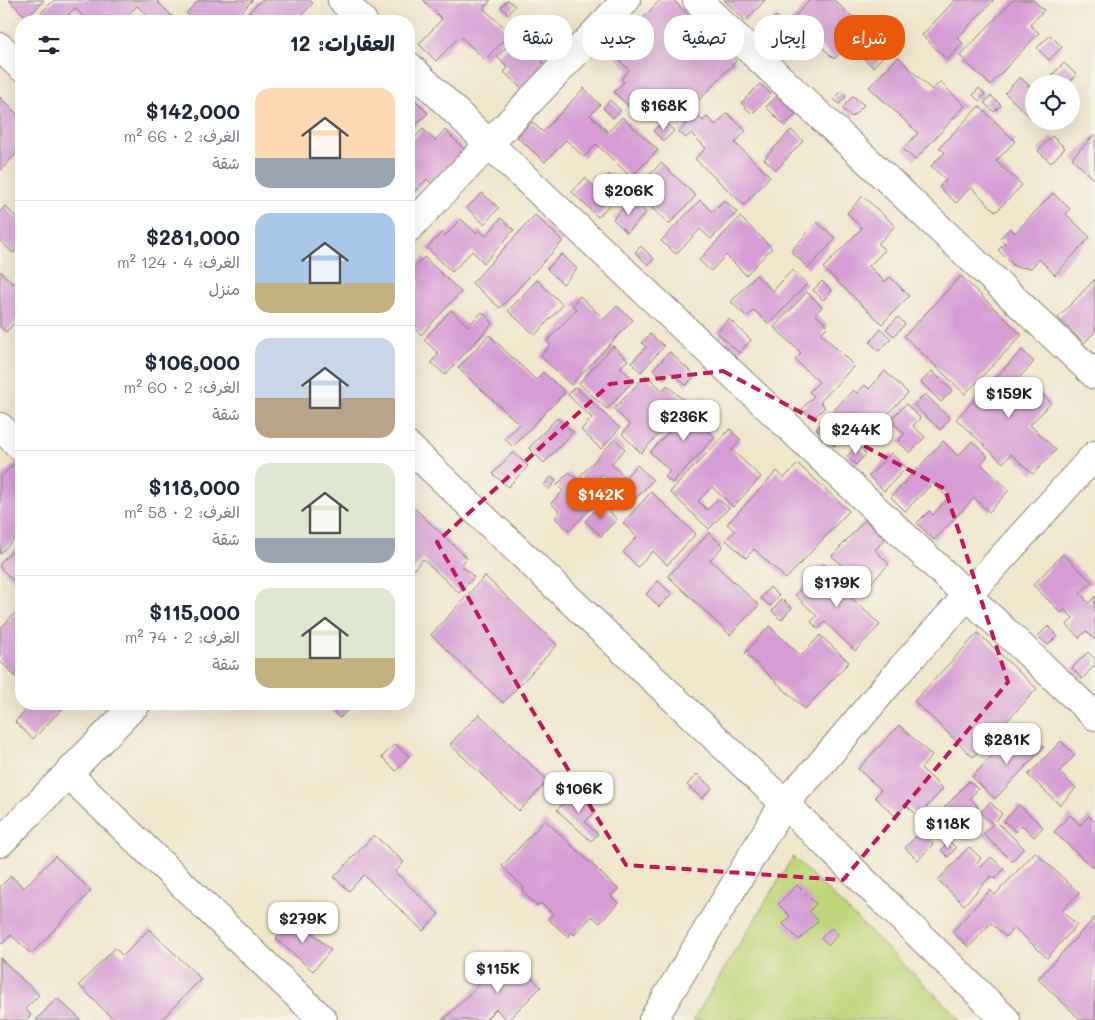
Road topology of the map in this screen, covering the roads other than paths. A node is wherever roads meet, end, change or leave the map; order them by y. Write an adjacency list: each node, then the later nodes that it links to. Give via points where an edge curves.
1 (342, 0): 4 (street)
2 (626, 0): 8 (street)
3 (698, 0): 10 (street)
4 (357, 15)
5 (0, 47): 6 (street)
6 (15, 61)
7 (415, 72): 8 (street)
8 (489, 144): 9 (street); 15 (street)
9 (415, 222)
10 (1095, 375)
11 (1, 429): 12 (street)
12 (15, 442)
13 (415, 453): 19 (street)
14 (1095, 455): 15 (street)
15 (968, 595): 17 (street); 19 (street)
16 (130, 710): 18 (street)
17 (1095, 716)
18 (68, 774): 20 (street); 21 (street)
19 (784, 803): 22 (street); 23 (street)
20 (0, 843)
21 (323, 1020)
22 (653, 1020)
23 (1006, 1020)

